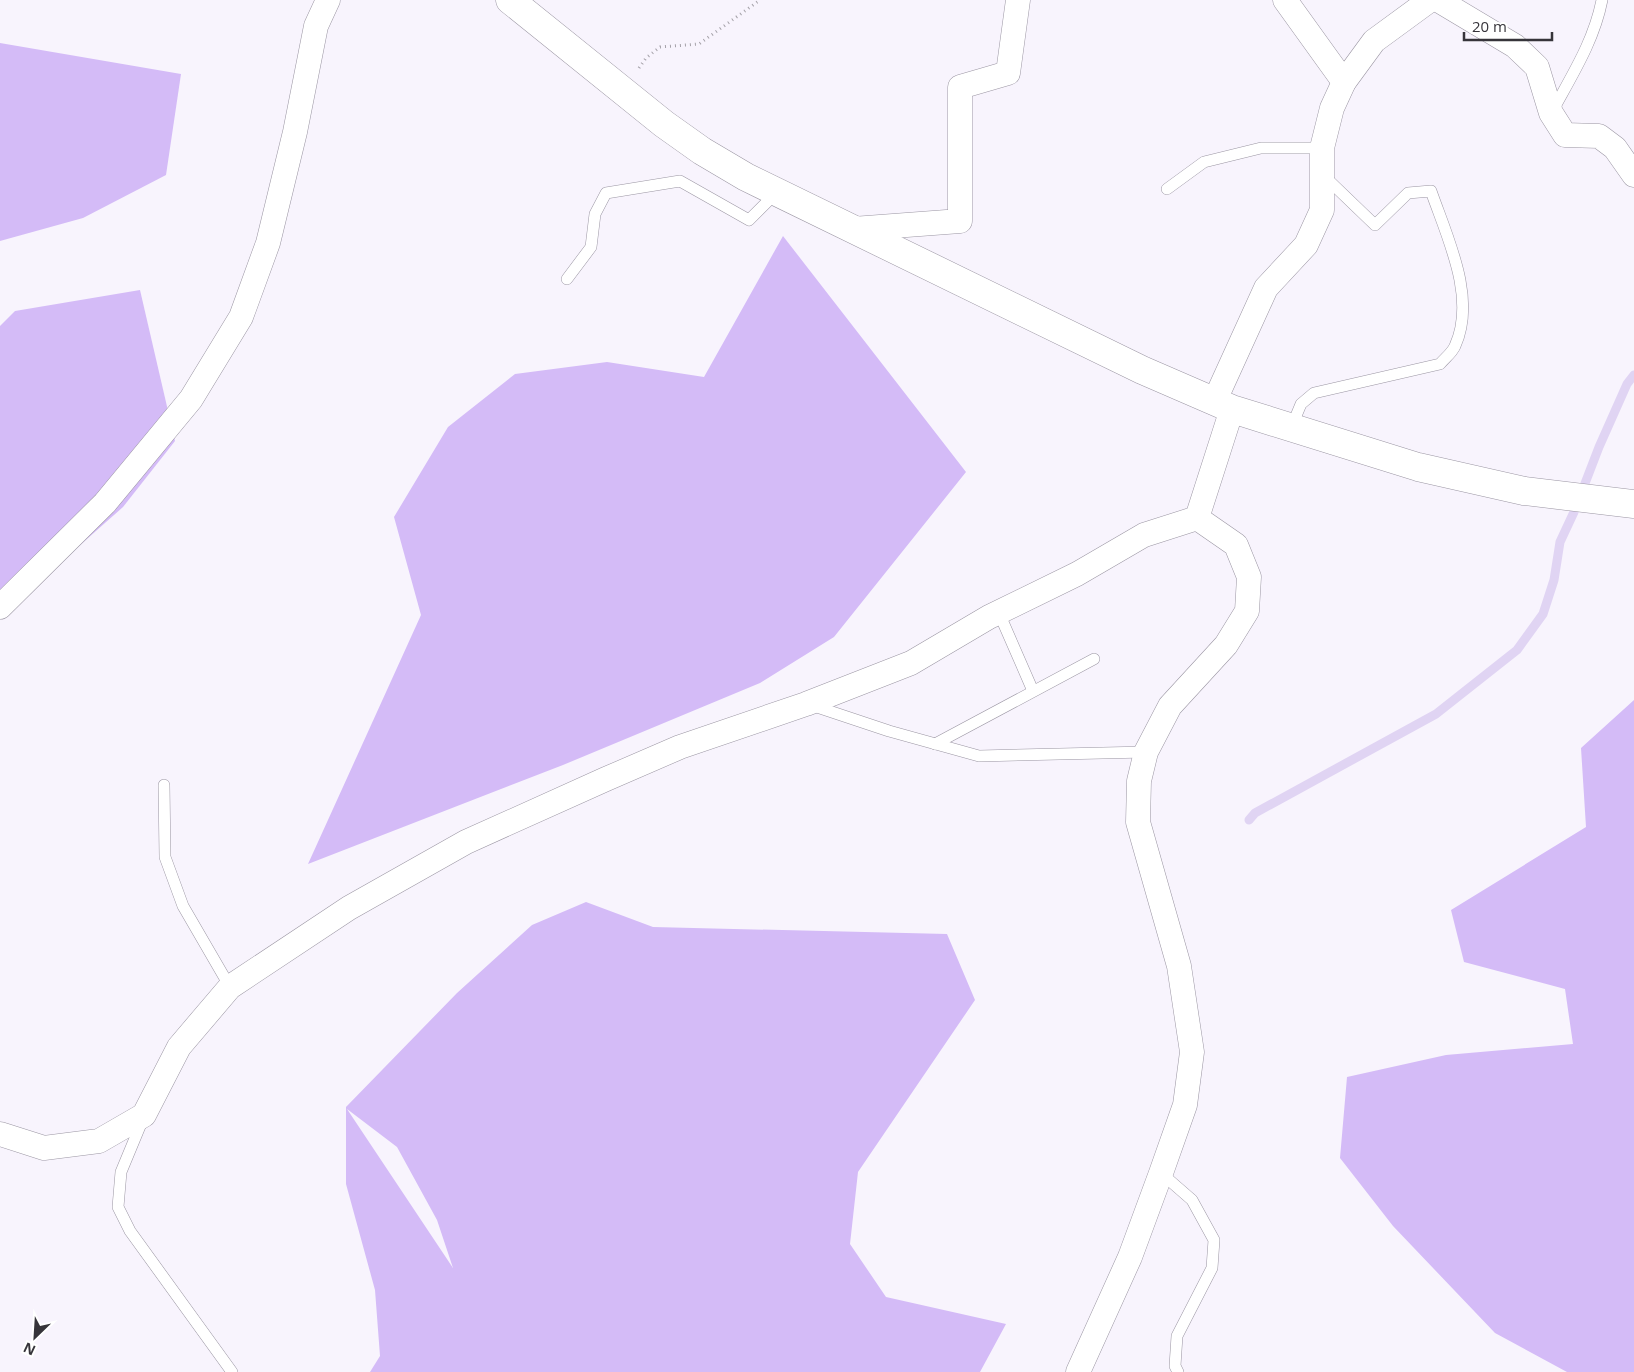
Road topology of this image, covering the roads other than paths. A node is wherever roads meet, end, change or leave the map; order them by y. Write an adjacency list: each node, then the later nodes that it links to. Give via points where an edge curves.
1 (328, 0): 21 (street, via 316,26 268,243 241,317 192,398 118,488)
2 (510, 0): 14 (street, via 702,151)
3 (1018, 0): 15 (street, via 1008,73 960,87 960,221)
4 (1285, 0): 8 (street)
5 (1430, 0): 8 (street, via 1374,41)
6 (1438, 0): 9 (street, via 1515,46 1537,67)
7 (1602, 0): 9 (lane, via 1598,21 1584,54)
8 (1344, 82): 10 (street, via 1332,108)
9 (1551, 113): 12 (street, via 1565,135 1599,136 1610,144)
10 (1322, 148): 11 (street); 13 (lane, via 1261,148 1204,162)
11 (1322, 174): 17 (street, via 1322,210 1306,245 1266,288); 18 (lane, via 1375,225 1408,193 1431,191 1460,276 1463,325 1454,348 1440,364 1314,393 1301,404)
12 (1634, 175)
13 (1167, 189)
14 (777, 192): 15 (street); 16 (lane, via 749,220 680,181 606,193 595,214 591,247)
15 (853, 229): 17 (street, via 1142,370)
16 (567, 279)
17 (1223, 405): 18 (street); 20 (street)
18 (1291, 428): 19 (street, via 1418,467 1524,491)
19 (1634, 504)
20 (1197, 518): 22 (street, via 1144,535 1077,574); 27 (street, via 1236,545 1249,577 1247,611 1226,645 1170,706)
21 (0, 607)
22 (999, 613): 24 (lane); 25 (street, via 911,663)
23 (1094, 659): 24 (lane)
24 (1034, 691): 26 (lane)
25 (806, 704): 26 (lane); 29 (street, via 680,747 466,842 349,908)
26 (935, 744): 27 (lane, via 979,756)
27 (1146, 752): 32 (street, via 1139,781 1138,822 1178,966 1192,1052 1185,1105)
28 (164, 785): 29 (lane, via 165,857 183,906)
29 (230, 987): 30 (street, via 179,1047)
30 (144, 1115): 31 (street, via 99,1141 44,1148); 33 (lane, via 121,1172 118,1207 130,1231)
31 (0, 1134)
32 (1160, 1173): 34 (street, via 1130,1257); 35 (lane, via 1192,1200 1214,1240 1212,1268 1176,1336 1175,1366)
33 (232, 1372)
34 (1078, 1372)
35 (1178, 1372)

